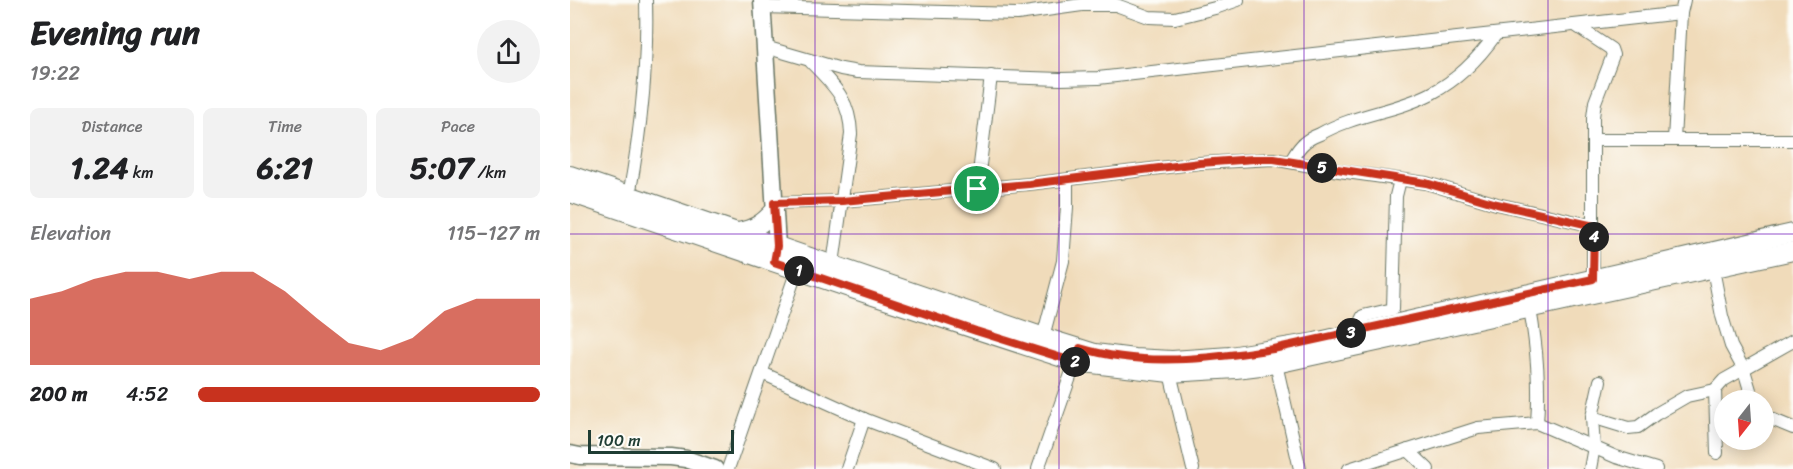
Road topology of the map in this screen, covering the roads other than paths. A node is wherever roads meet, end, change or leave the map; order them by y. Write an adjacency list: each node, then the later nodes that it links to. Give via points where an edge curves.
1 (646, 0): 22 (street, via 645,92)
2 (1010, 0): 7 (street)
3 (1238, 0): 7 (street, via 1175,18 1149,17 1116,5)
4 (1684, 0): 6 (street)
5 (762, 4): 7 (street); 10 (main road)
6 (1681, 13): 8 (street); 14 (street)
7 (1010, 14)
8 (1575, 25): 9 (street); 13 (street, via 1611,49 1613,55 1595,102)
9 (1496, 34): 12 (street, via 1098,78); 16 (street, via 1482,54 1432,93 1329,129 1304,142)
10 (765, 47): 11 (street); 24 (main road)
11 (809, 60): 12 (street, via 858,72); 23 (street, via 837,88 851,120)
12 (991, 76): 20 (street)
13 (1593, 140): 14 (street); 25 (street)
14 (1674, 140): 15 (street)
15 (1793, 140)
16 (1290, 162): 18 (street, via 1254,159 1200,163); 19 (street)
17 (570, 175): 22 (main road)
18 (1067, 180): 20 (street); 36 (street, via 1063,261)
19 (1400, 180): 25 (street, via 1426,183); 35 (street, via 1396,196 1393,309 1363,316)
20 (977, 189): 23 (street)
21 (570, 193): 29 (main road)
22 (629, 196): 26 (main road)
23 (842, 201): 24 (street); 30 (street)
24 (774, 207): 26 (main road, via 761,225); 29 (main road)
25 (1594, 226): 33 (street)
26 (738, 232): 29 (main road)
27 (1793, 233): 33 (main road)
28 (1793, 250): 31 (main road)
29 (775, 254): 30 (main road); 32 (main road)
30 (833, 264): 36 (main road)
31 (1713, 269): 34 (main road); 40 (street, via 1731,346)
32 (796, 270): 38 (main road); 41 (street)
33 (1593, 279): 35 (main road)
34 (1530, 309): 39 (main road); 50 (street, via 1538,353)
35 (1362, 330): 38 (main road, via 1284,347 1202,358 1134,358 1095,352)
36 (1043, 337): 38 (main road)
37 (1793, 341): 40 (street)
38 (1077, 355): 42 (main road); 62 (street)
39 (1276, 364): 42 (main road); 64 (street)
40 (1744, 370): 45 (street, via 1724,380); 46 (street)
41 (762, 373): 48 (street); 59 (street)
42 (1170, 373): 63 (street)
43 (1600, 381): 47 (street)
44 (1714, 390): 47 (street, via 1687,396 1638,427 1628,429)
45 (1715, 390)
46 (1750, 390)
47 (1592, 417): 52 (street)
48 (864, 419): 60 (street); 61 (street)
49 (1774, 420): 51 (street)
50 (1537, 423): 52 (street); 53 (street, via 1478,428)
51 (1793, 428)
52 (1594, 447): 67 (street); 68 (street)
53 (1408, 450): 65 (street); 66 (street)
54 (1717, 450): 55 (street)
55 (1717, 453)
56 (570, 454): 57 (main road)
57 (679, 464): 58 (main road)
58 (715, 469)
59 (728, 469)
60 (847, 469)
61 (995, 469)
62 (1038, 469)
63 (1193, 469)
64 (1300, 469)
65 (1349, 469)
66 (1428, 469)
67 (1590, 469)
68 (1656, 469)

